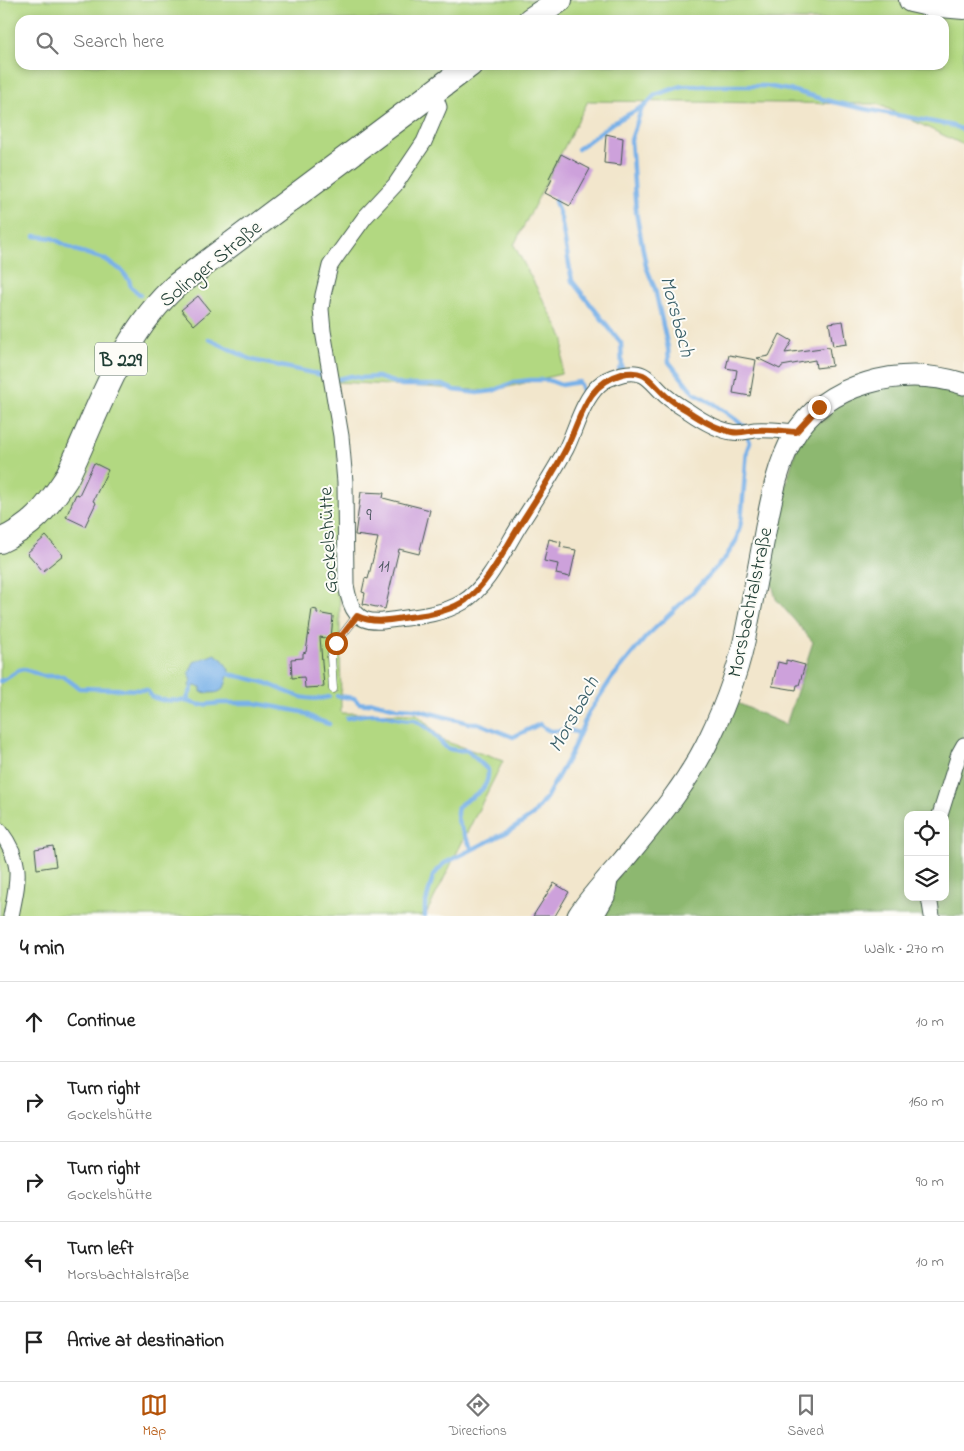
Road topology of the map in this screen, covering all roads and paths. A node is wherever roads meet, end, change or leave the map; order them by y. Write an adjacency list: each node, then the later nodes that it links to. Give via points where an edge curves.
1 (560, 0): 4 (main road)
2 (911, 0): 3 (main road)
3 (964, 6)
4 (538, 15)
5 (463, 70): 6 (main road, Solinger Straße / B 229)
6 (434, 92): 9 (main road, Solinger Straße / B 229, via 164,296 130,341 74,464 57,493 25,528); 10 (street, Gockelshütte, via 439,107 424,142 395,185 366,217 330,266 323,295 323,331 345,482 346,585)
7 (964, 384): 8 (main road, Morsbachtalstraße, via 910,375 872,381 829,399)
8 (796, 432): 10 (street, Gockelshütte, via 731,432 688,412 667,397 647,376 623,374 609,379 600,384 589,398 545,485 491,572 474,593 455,606 416,617 376,622); 15 (main road, Morsbachtalstraße, via 782,458 774,486 744,643 723,708 709,740 661,815)
9 (0, 541)
10 (357, 616): 11 (lane, via 336,643 331,657)
11 (333, 689)
12 (964, 745): 13 (street)
13 (941, 811)
14 (0, 831): 17 (street, via 14,854 17,868 17,886)
15 (612, 874): 18 (main road, Morsbachtalstraße); 19 (street, via 607,896)
16 (930, 901): 20 (street)
17 (10, 916)
18 (578, 916)
19 (596, 916)
20 (932, 916)

